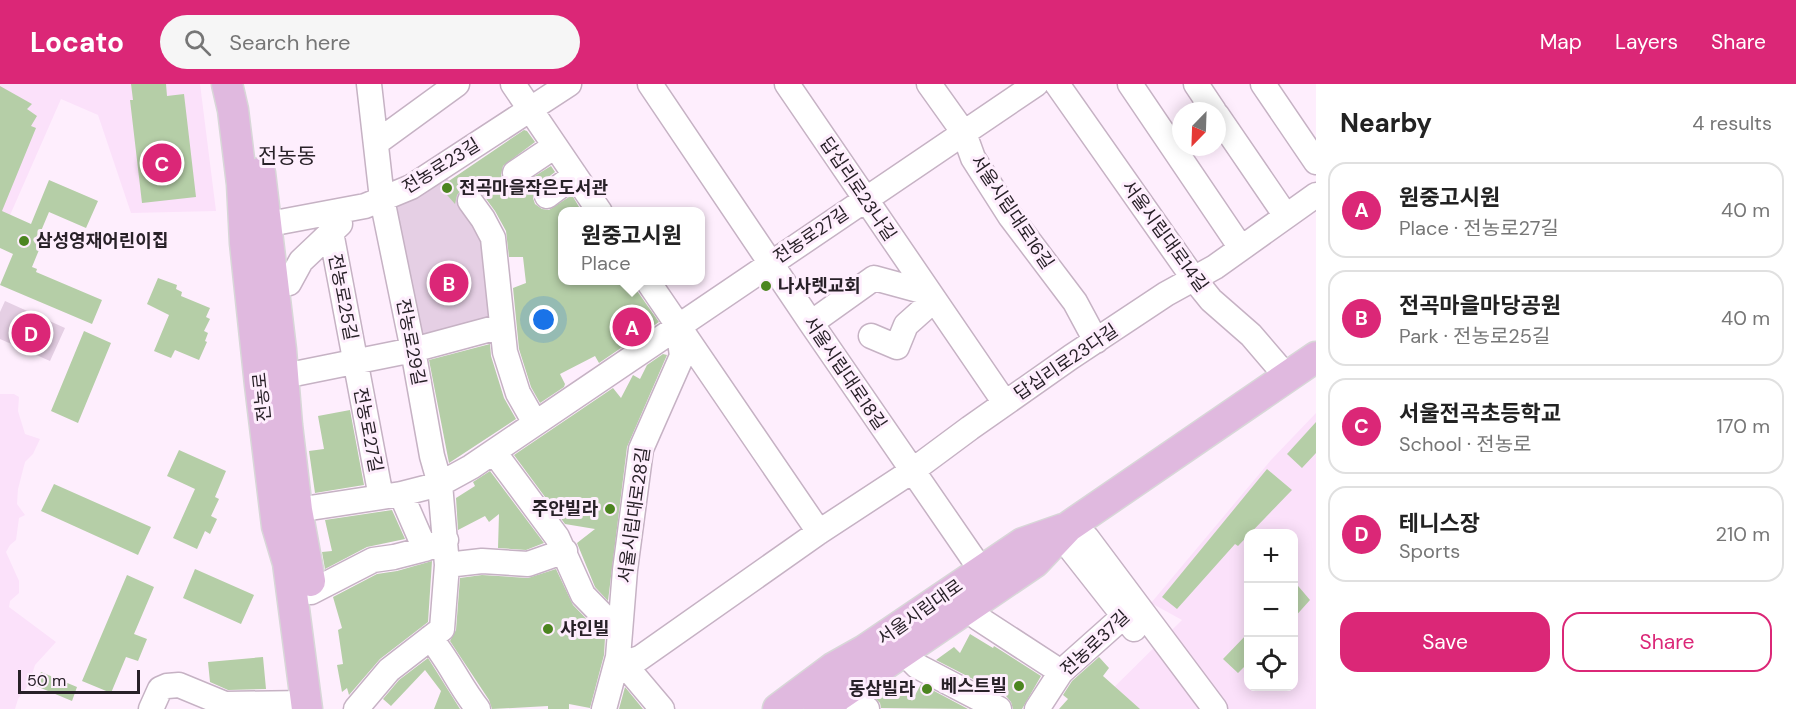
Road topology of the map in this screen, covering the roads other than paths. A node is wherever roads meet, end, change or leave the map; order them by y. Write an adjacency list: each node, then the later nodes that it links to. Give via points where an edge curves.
1 (227, 84): 49 (main road, 전농로, via 242,183 256,331)
2 (248, 84): 32 (main road, 전농로)
3 (369, 84): 19 (street, 전농로29길)
4 (457, 84): 19 (street)
5 (513, 84): 16 (street)
6 (569, 84): 16 (street, 전농로23길)
7 (650, 84): 35 (street, 서울시립대로18길)
8 (787, 84): 27 (street, 답십리로23나길)
9 (928, 84): 18 (street, 서울시립대로16길)
10 (1036, 84): 18 (street, 전농로27길)
11 (1057, 84): 36 (street, 서울시립대로14길)
12 (1130, 84): 34 (street)
13 (1196, 84): 15 (street)
14 (1263, 84): 21 (street)
15 (1208, 102)
16 (530, 109): 20 (street); 26 (street, 전농로23길, via 411,187)
17 (1226, 128): 31 (street)
18 (964, 133): 27 (street, 전농로27길); 44 (street, 서울시립대로16길, via 973,158 1010,216 1075,302)
19 (376, 144): 26 (street, 전농로29길)
20 (555, 146): 22 (street); 23 (street)
21 (1316, 162)
22 (515, 173)
23 (575, 175): 25 (street); 29 (street)
24 (1316, 195): 31 (street, 답십리로23다길)
25 (547, 196)
26 (382, 199): 30 (street, 전농로23길); 45 (street, 전농로29길)
27 (864, 199): 35 (street, 전농로27길); 39 (street, 답십리로23나길)
28 (470, 201): 41 (street, via 493,238)
29 (597, 207)
30 (346, 209): 32 (street, 전농로23길, via 280,222); 33 (street, via 345,220)
31 (1286, 216): 34 (street, 답십리로23다길)
32 (265, 219): 49 (main road, 전농로)
33 (331, 232): 37 (street, via 301,261); 47 (street, 전농로25길)
34 (1241, 248): 36 (street, 답십리로23다길)
35 (771, 263): 40 (street, 서울시립대로18길); 42 (street, 전농로27길)
36 (1194, 279): 44 (street, 답십리로23다길); 48 (street, 서울시립대로14길)
37 (289, 283)
38 (650, 285): 42 (street)
39 (931, 296): 40 (street, via 874,278); 43 (street, via 906,325 897,347); 50 (street, 답십리로23나길)
40 (811, 323): 53 (street, 서울시립대로18길)
41 (502, 326): 45 (street, 전농로25길); 51 (street, via 516,389)
42 (678, 326): 51 (street, 전농로27길); 58 (street); 66 (street, 서울시립대로28길, via 682,356 641,449)
43 (870, 336)
44 (1096, 341): 50 (street, 답십리로23다길)
45 (413, 350): 47 (street, 전농로25길); 54 (street, 전농로29길)
46 (1316, 357): 48 (main road, 서울시립대로)
47 (356, 362): 49 (street, 전농로25길); 55 (street, 전농로27길)
48 (1287, 377): 57 (main road, 서울시립대로)
49 (281, 380): 56 (main road, 전농로); 72 (main road, 전농로, via 277,526 288,562)
50 (1005, 403): 53 (street, 답십리로23다길)
51 (535, 423): 52 (street, 전농로27길)
52 (494, 452): 54 (street, 전농로27길); 60 (street)
53 (912, 471): 58 (street, 답십리로23다길); 62 (street, 서울시립대로18길)
54 (440, 484): 55 (street, 전농로27길); 59 (street, 전농로29길)
55 (391, 496): 56 (street, 전농로27길); 59 (street, 전농로27길)
56 (297, 510): 63 (main road, 전농로)
57 (1068, 527): 62 (main road, 서울시립대로, via 1023,543); 64 (street, 전농로37길, via 1087,538); 68 (main road, 서울시립대로, via 1035,562)
58 (819, 532): 69 (street, 답십리로23다길, via 640,658 631,661)
59 (435, 544): 61 (street, 전농로29길); 63 (street, via 374,560)
60 (565, 551): 61 (street, via 532,564 482,561); 66 (street, via 583,595)
61 (447, 565): 67 (street, 전농로29길, via 443,626)
62 (981, 570): 78 (main road, 서울시립대로)
63 (311, 592): 72 (main road, 전농로)
64 (1130, 611): 70 (street, 전농로37길); 82 (street); 83 (street)
65 (978, 618): 70 (street)
66 (620, 633): 69 (street, 서울시립대로28길)
67 (430, 638): 74 (street, 전농로29길, via 389,670); 75 (street)
68 (903, 652): 71 (main road, 서울시립대로); 80 (street, 서울시립대로, via 917,666)
69 (618, 657): 76 (street, 서울시립대로28길); 77 (street)
70 (1061, 672): 81 (street, 전농로37길)
71 (857, 700): 79 (main road, 서울시립대로)
72 (313, 707): 73 (street, via 231,705 179,685 160,690)
73 (151, 709)
74 (356, 709)
75 (478, 709)
76 (604, 709)
77 (662, 709)
78 (778, 709)
79 (819, 709)
80 (999, 709)
81 (1037, 709)
82 (1196, 709)
83 (1215, 709)

